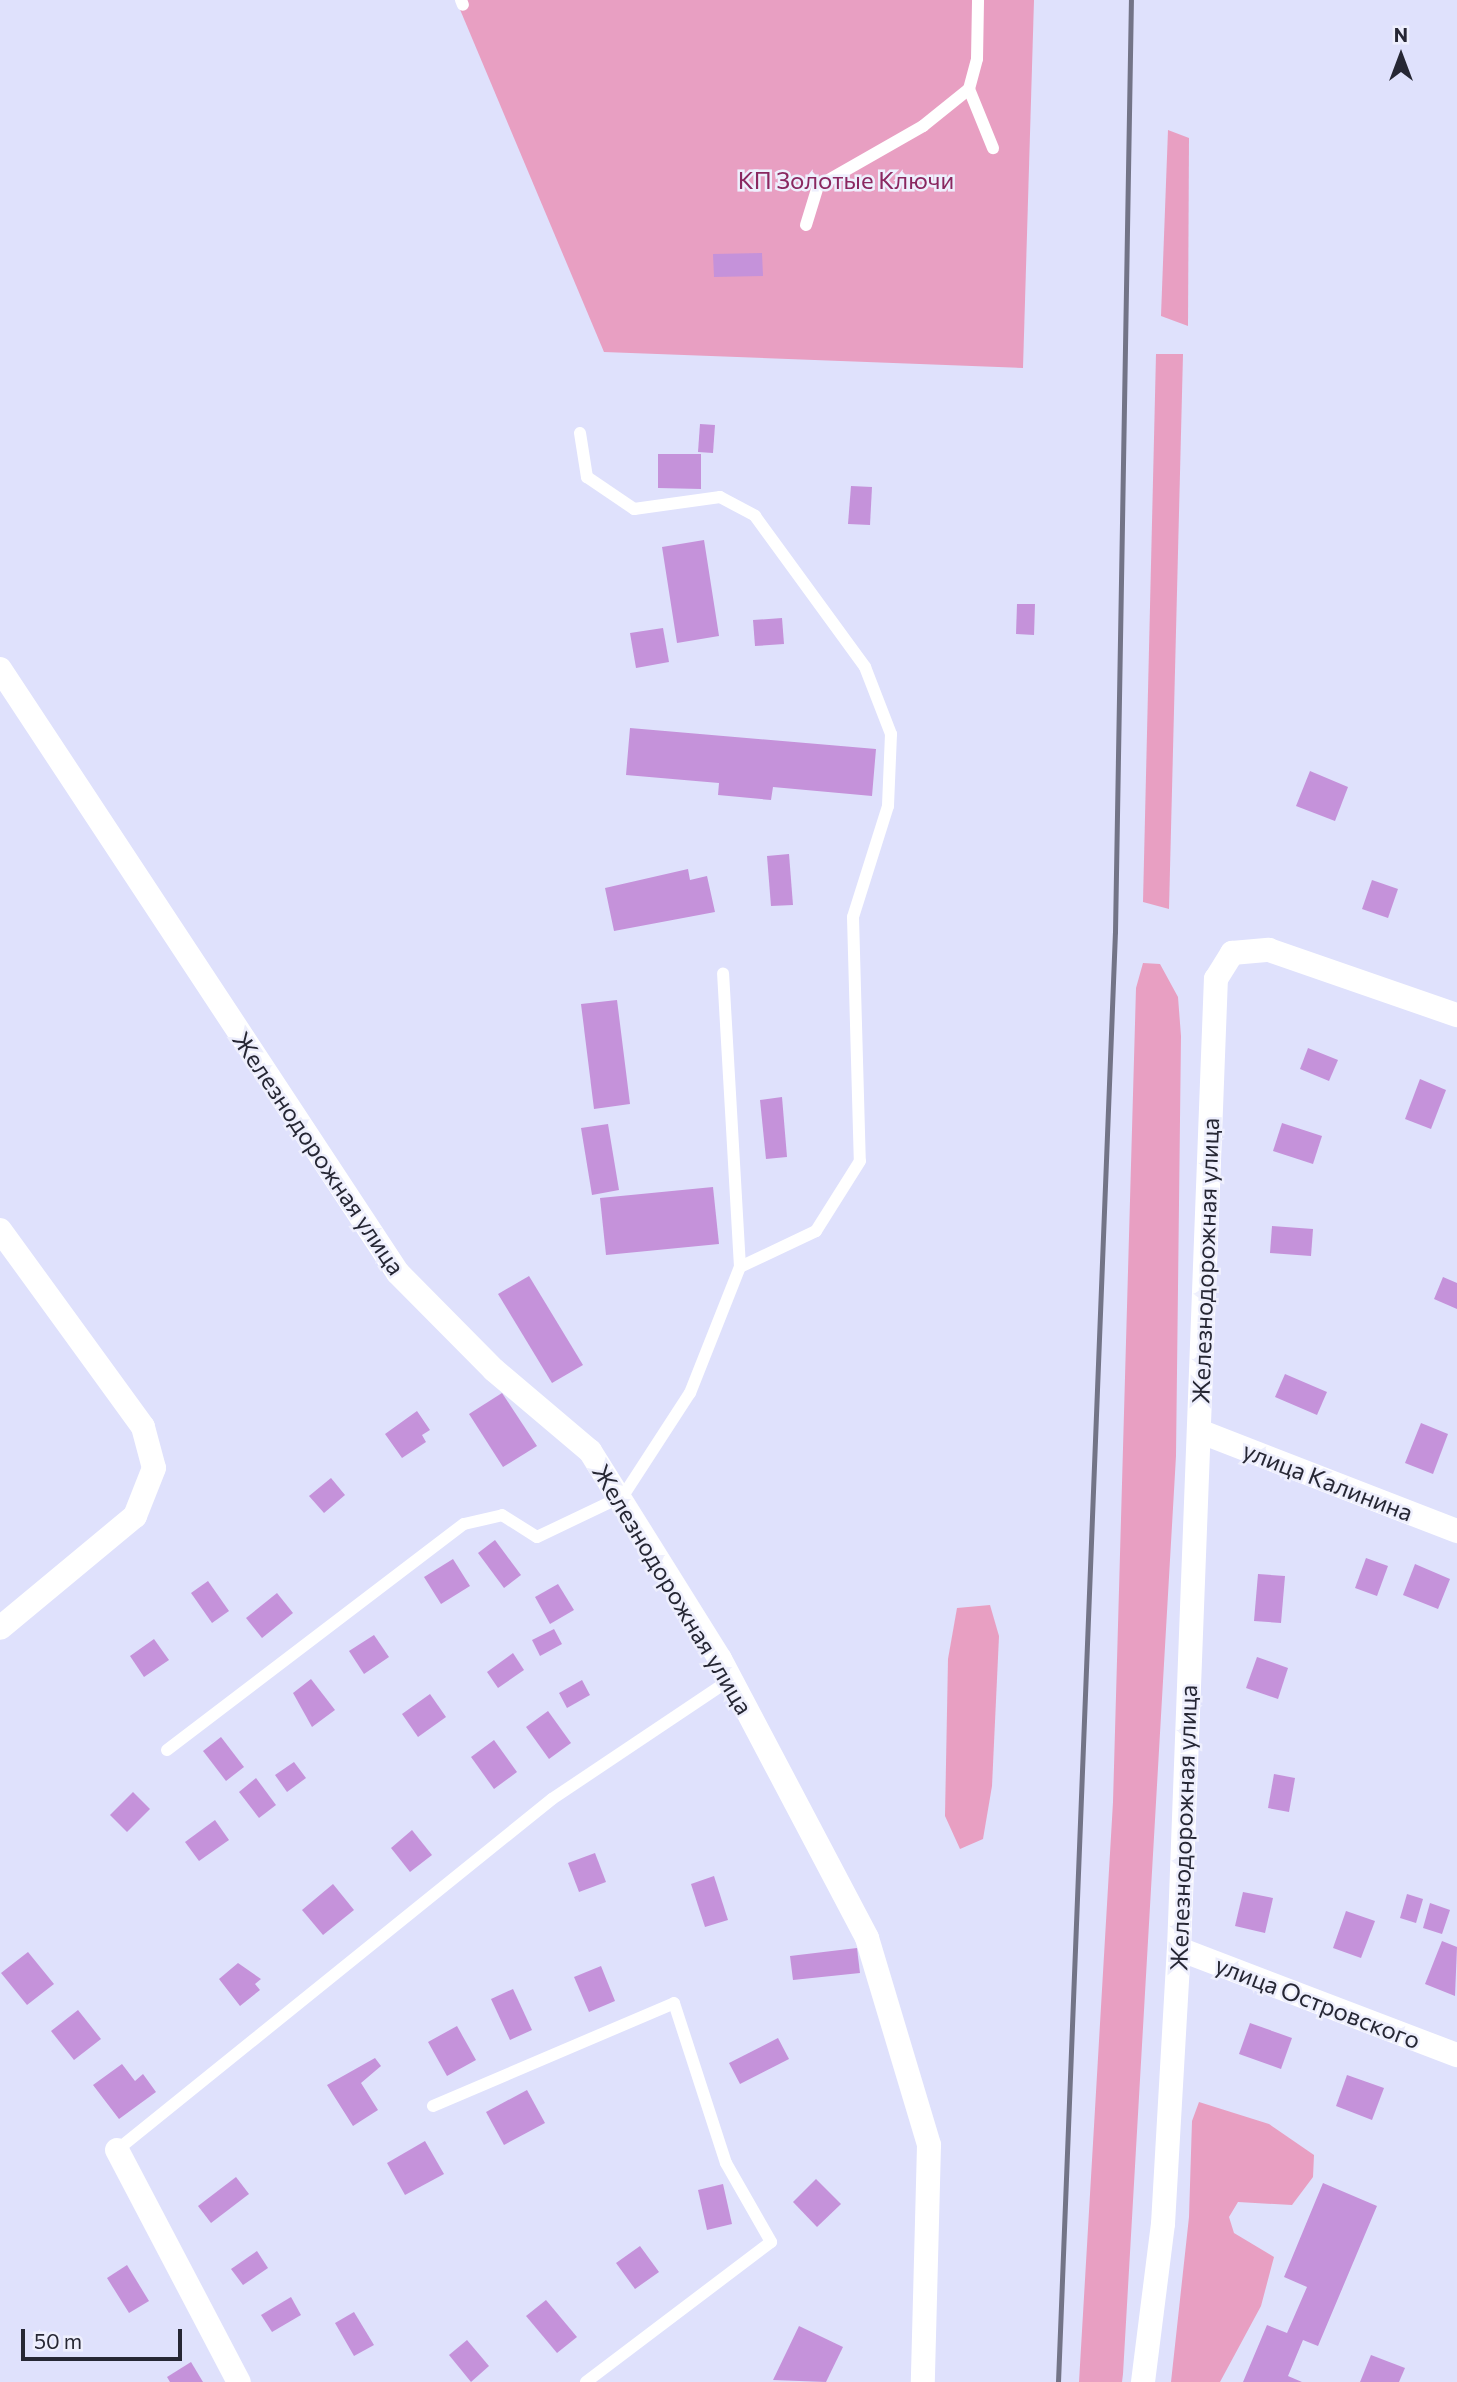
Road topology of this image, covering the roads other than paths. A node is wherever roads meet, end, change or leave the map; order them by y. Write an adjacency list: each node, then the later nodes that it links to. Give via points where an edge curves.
1 (978, 0): 2 (lane, via 977,59)
2 (969, 89): 3 (lane); 4 (lane, via 923,126 818,186)
3 (993, 148)
4 (806, 225)
5 (580, 433): 10 (lane, via 587,477 634,509 720,498 755,516 865,667 891,734 888,806 853,917 860,1161 816,1231)
6 (0, 669): 12 (street, Железнодорожная улица, via 398,1273 494,1370 590,1451)
7 (723, 973): 10 (lane)
8 (1457, 1015): 11 (street, Железнодорожная улица, via 1269,950 1233,953 1216,979)
9 (0, 1230): 14 (street, via 143,1427 154,1468 135,1516)
10 (740, 1267): 12 (lane, via 690,1393)
11 (1199, 1431): 13 (street, улица Калинина); 17 (street, Железнодорожная улица)
12 (623, 1496): 15 (street, Железнодорожная улица); 16 (lane, via 537,1537 502,1515 464,1524)
13 (1457, 1531)
14 (0, 1629)
15 (731, 1679): 20 (lane, via 552,1800); 23 (street, Железнодорожная улица, via 867,1938 929,2145)
16 (167, 1750)
17 (1179, 1949): 18 (street, улица Островского); 24 (street, Железнодорожная улица, via 1163,2224)
18 (1457, 2055)
19 (433, 2106): 22 (lane, via 674,2003 726,2162 771,2242)
20 (117, 2150): 21 (street)
21 (239, 2382)
22 (586, 2382)
23 (923, 2382)
24 (1143, 2382)

